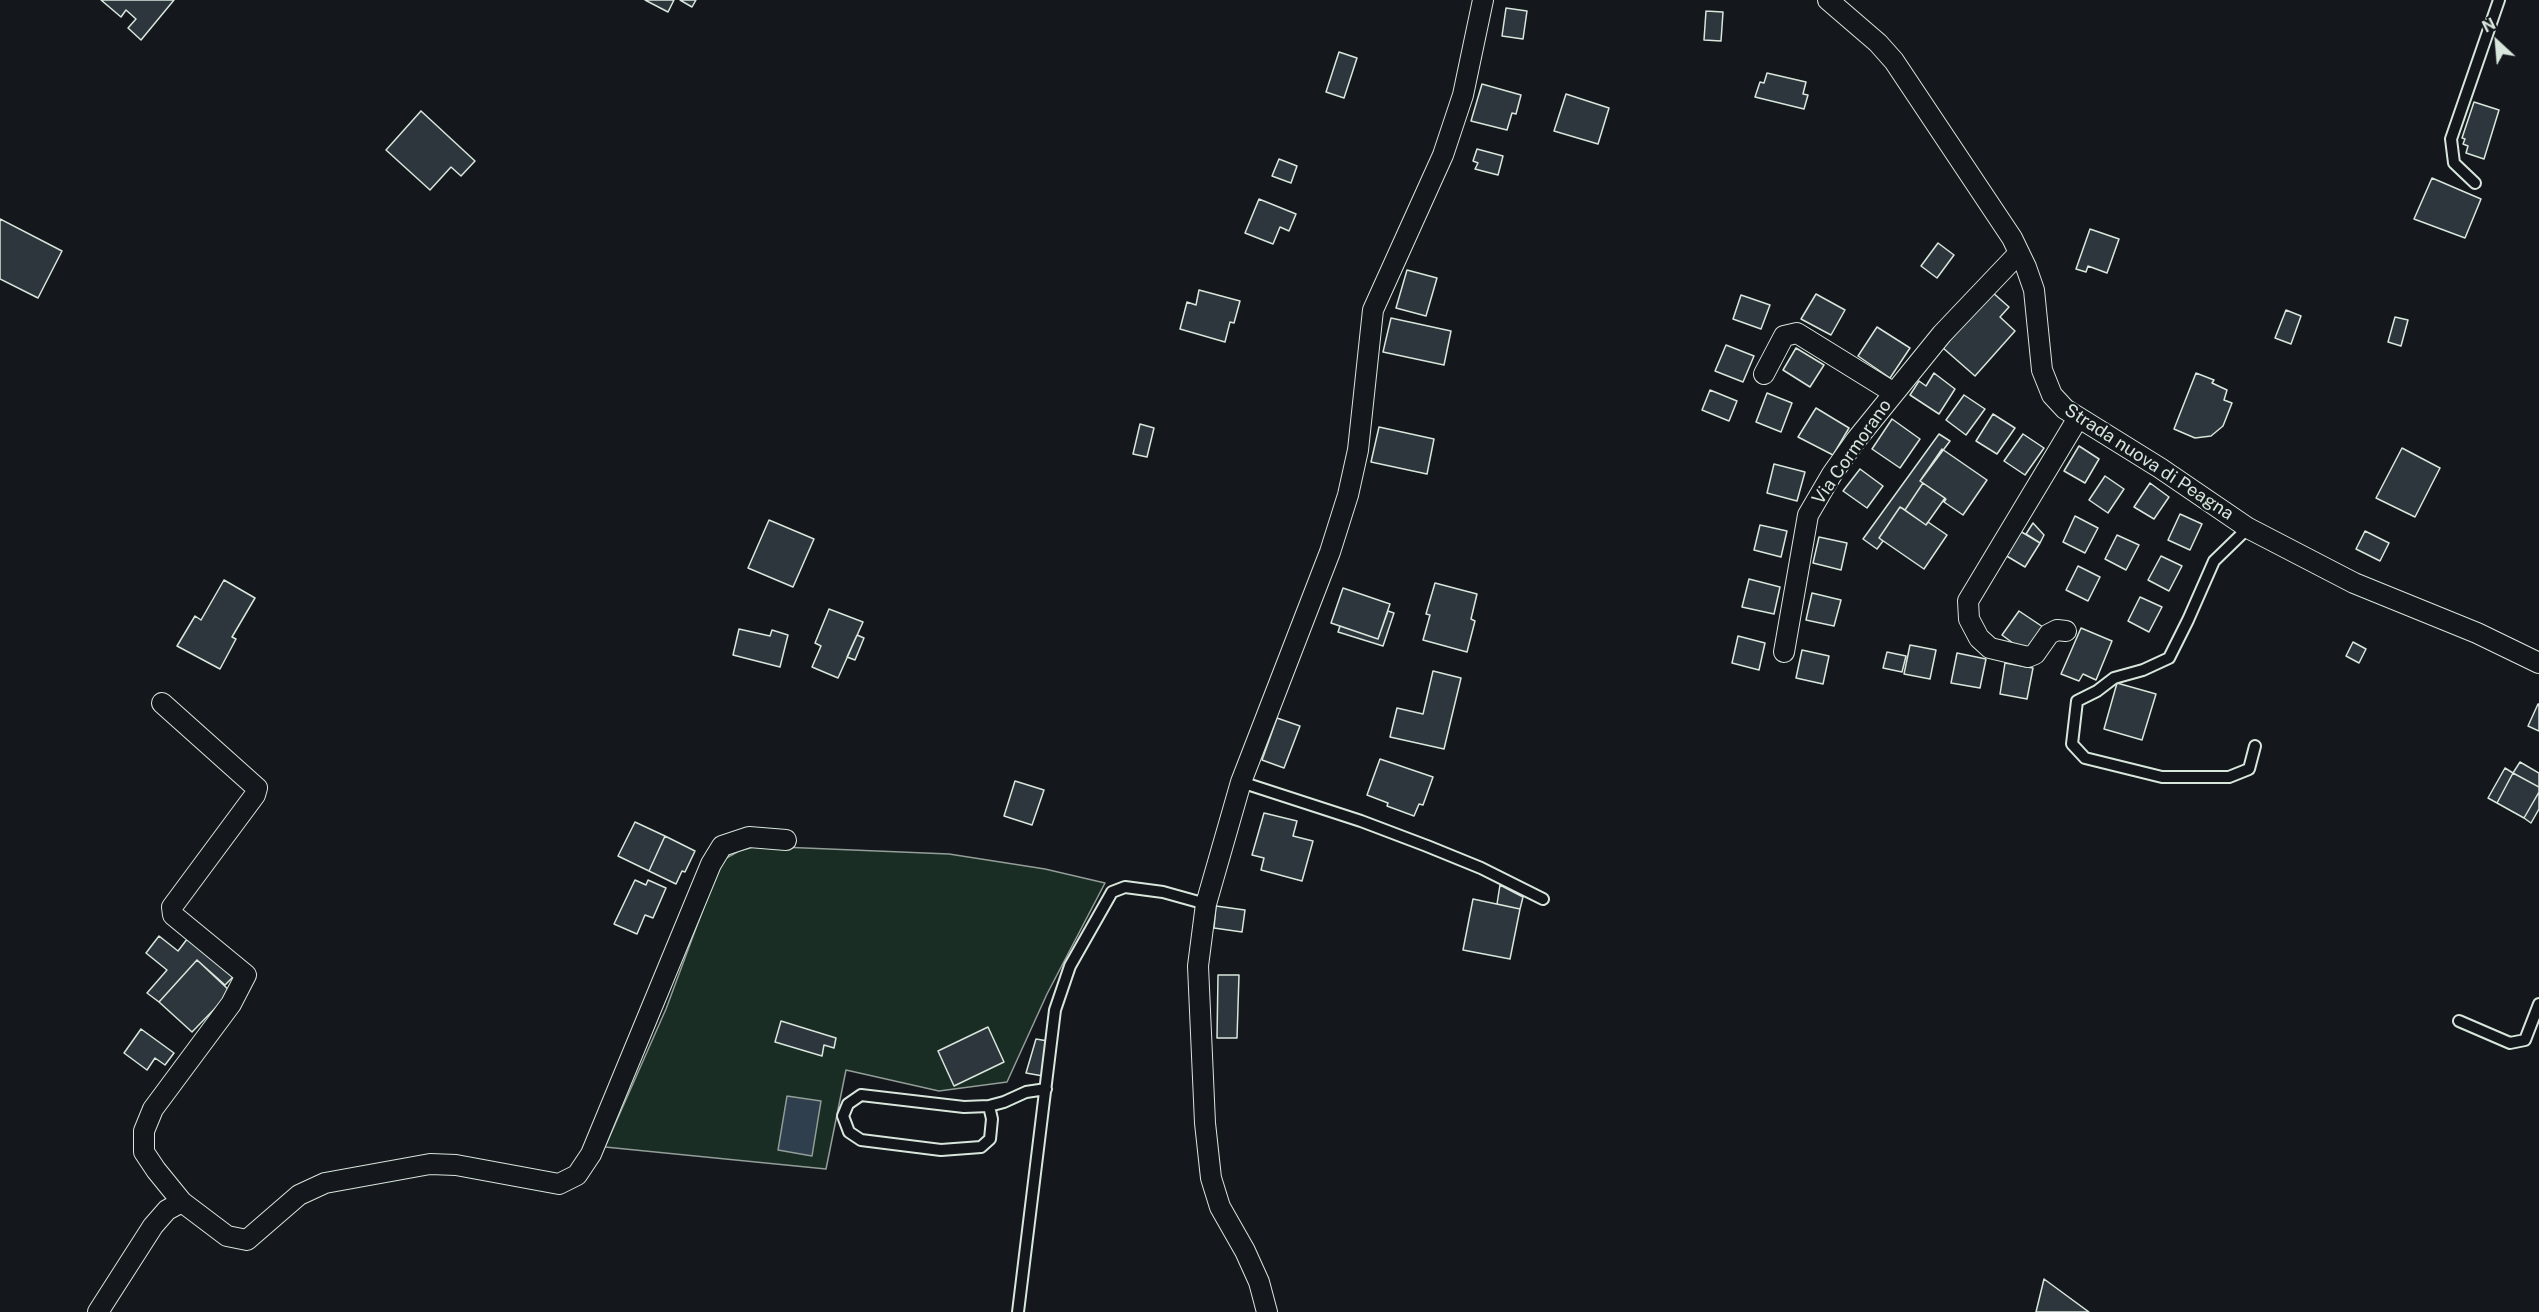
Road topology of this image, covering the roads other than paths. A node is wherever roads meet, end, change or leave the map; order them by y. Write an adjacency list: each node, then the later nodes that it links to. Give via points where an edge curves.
1 (1483, 0): 15 (street, via 1463,95 1443,155 1373,310 1358,450 1348,495 1330,552)
2 (1828, 0): 5 (street, Strada nuova di Peagna, via 1894,61)
3 (2499, 0): 4 (lane, via 2451,139 2454,163)
4 (2475, 183)
5 (2019, 253): 7 (street, Via Cormorano, via 1942,334); 8 (street, Strada nuova di Peagna, via 2034,290 2042,370 2052,396)
6 (1764, 374): 7 (street, Via Cormorano, via 1784,336 1797,333)
7 (1894, 393): 11 (street, Via Cormorano, via 1832,474 1808,515)
8 (2078, 418): 9 (street, Strada nuova di Peagna); 10 (street, via 1968,601 1969,619 1979,638 1990,648 2028,657 2035,654 2049,634)
9 (2248, 528): 12 (street, Strada nuova di Peagna, via 2355,583); 14 (lane, via 2214,561 2169,658 2114,678 2077,701 2072,744 2085,758 2162,777 2229,777 2249,770)
10 (2066, 631)
11 (1784, 652)
12 (2539, 663)
13 (162, 704): 23 (street, via 257,788 172,907 173,915 246,975 231,1004 153,1109 144,1131 144,1152)
14 (2255, 746)
15 (1241, 782): 17 (lane, via 1360,820 1481,868); 18 (street)
16 (786, 840): 23 (street, via 749,837 722,846 711,864 591,1154 578,1175 559,1184 430,1164 325,1183 299,1195 246,1240 227,1236)
17 (1543, 899)
18 (1206, 904): 21 (lane, via 1125,887 1112,892 1070,966 1055,1010); 26 (street, via 1198,966 1204,1124 1211,1178 1220,1207 1259,1282)
19 (2539, 1004): 20 (lane, via 2525,1040 2510,1042)
20 (2459, 1021)
21 (1046, 1089): 22 (lane); 25 (lane)
22 (989, 1106): 22 (lane, via 964,1107 861,1095 848,1104 843,1116 849,1132 861,1140 941,1150 981,1147 990,1139)
23 (182, 1202): 24 (street, via 167,1210 153,1226)
24 (98, 1312)
25 (1018, 1312)
26 (1267, 1312)

